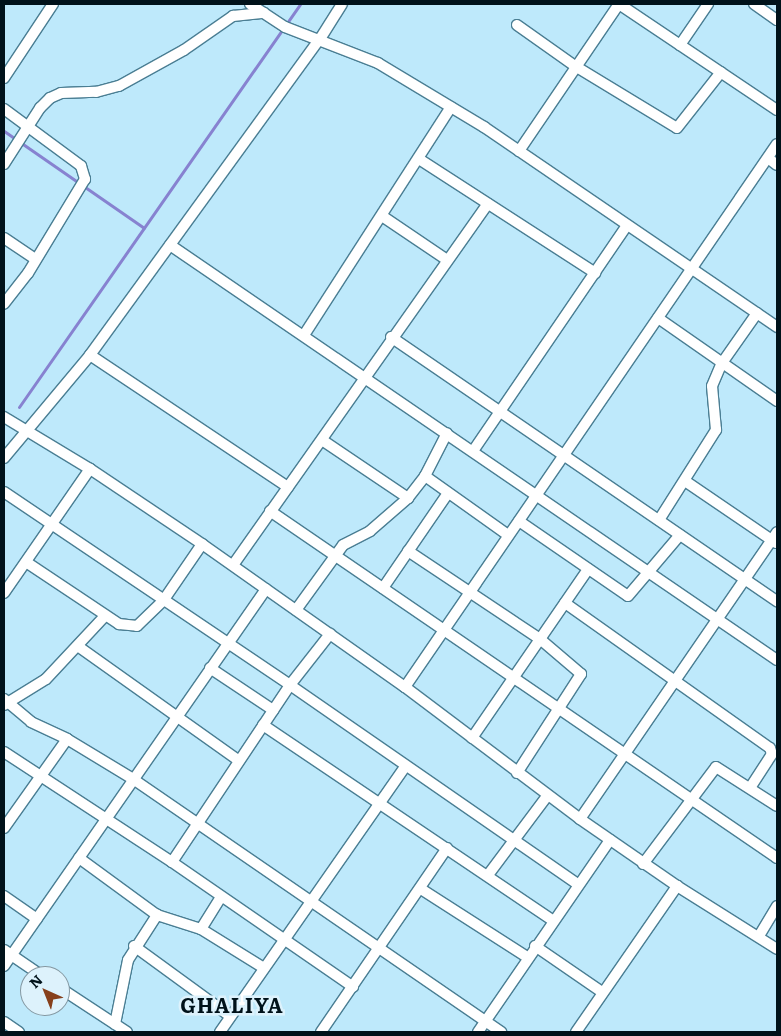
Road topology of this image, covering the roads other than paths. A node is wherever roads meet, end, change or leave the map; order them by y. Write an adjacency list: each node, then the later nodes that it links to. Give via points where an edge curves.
1 (53, 4): 14 (street)
2 (250, 4): 7 (street)
3 (342, 4): 10 (street)
4 (619, 4): 11 (street); 12 (street)
5 (708, 4): 11 (street)
6 (754, 4): 8 (street)
7 (264, 13): 10 (street, via 282,25); 18 (street, via 233,16 184,50 119,86 96,92 61,93 50,98)
8 (777, 20)
9 (517, 25): 12 (street)
10 (320, 39): 15 (street, via 378,63); 29 (street)
11 (680, 45): 13 (street)
12 (575, 66): 13 (street, via 677,128); 20 (street)
13 (721, 72): 17 (street)
14 (4, 78)
15 (451, 107): 20 (street); 22 (street)
16 (4, 109): 18 (street)
17 (777, 110)
18 (29, 127): 23 (street); 30 (street, via 81,166 85,179)
19 (777, 144): 21 (street)
20 (519, 150): 27 (street)
21 (768, 158): 24 (street); 32 (street)
22 (419, 159): 25 (street); 26 (street)
23 (4, 164)
24 (777, 165)
25 (488, 204): 31 (street); 33 (street)
26 (382, 216): 31 (street); 38 (street)
27 (628, 225): 32 (street); 33 (street)
28 (4, 238): 30 (street)
29 (170, 245): 38 (street); 40 (street)
30 (35, 259): 34 (street)
31 (448, 260): 39 (street)
32 (692, 268): 35 (street); 36 (street)
33 (595, 273): 44 (street)
34 (4, 304)
35 (756, 313): 37 (street); 41 (street)
36 (658, 318): 41 (street); 50 (street)
37 (777, 327)
38 (304, 335): 42 (street)
39 (391, 338): 42 (street); 44 (street)
40 (90, 355): 46 (street); 55 (street)
41 (722, 363): 43 (street); 54 (street, via 711,393 716,430)
42 (365, 377): 47 (street); 48 (street)
43 (777, 400)
44 (500, 411): 49 (street); 50 (street)
45 (4, 417): 46 (street)
46 (25, 432): 51 (street); 52 (street)
47 (447, 433): 49 (street); 53 (street)
48 (322, 440): 55 (street); 59 (street)
49 (473, 451): 58 (street)
50 (564, 455): 58 (street); 62 (street)
51 (4, 458)
52 (90, 469): 63 (street); 67 (street)
53 (425, 476): 57 (street); 59 (street)
54 (685, 481): 62 (street); 66 (street)
55 (288, 488): 60 (street)
56 (4, 492): 63 (street)
57 (448, 493): 64 (street); 68 (street)
58 (537, 495): 61 (street); 73 (street)
59 (408, 498): 69 (street, via 370,530 350,539)
60 (270, 511): 69 (street); 71 (street)
61 (519, 520): 64 (street); 72 (street)
62 (658, 520): 65 (street)
63 (52, 526): 70 (street); 79 (street)
64 (508, 535): 78 (street)
65 (680, 535): 73 (street); 74 (street)
66 (775, 539): 74 (street)
67 (202, 544): 71 (street); 79 (street)
68 (408, 551): 76 (street); 78 (street)
69 (336, 555): 76 (street); 82 (street)
70 (26, 562): 75 (street); 83 (street)
71 (233, 565): 77 (street)
72 (588, 569): 73 (street, via 628,596); 81 (street)
73 (650, 572): 84 (street)
74 (746, 579): 80 (street); 84 (street)
75 (5, 588)
76 (383, 588): 85 (street)
77 (266, 590): 82 (street); 88 (street)
78 (469, 593): 85 (street); 87 (street)
79 (163, 601): 83 (street, via 137,626 119,624); 88 (street)
80 (777, 601)
81 (565, 603): 87 (street); 93 (street)
82 (296, 610): 86 (street)
83 (106, 616): 89 (street)
84 (716, 620): 90 (street); 93 (street)
85 (444, 629): 92 (street); 95 (street)
86 (330, 634): 94 (street); 95 (street)
87 (540, 639): 92 (street); 97 (street, via 581,674)
88 (228, 642): 91 (street); 94 (street)
89 (79, 648): 96 (street, via 46,679); 99 (street)
90 (777, 660)
91 (210, 668): 98 (street); 99 (street)
92 (514, 676): 97 (street); 102 (street)
93 (676, 682): 104 (street); 110 (street, via 772,751)
94 (290, 685): 98 (street); 106 (street)
95 (405, 687): 102 (street)
96 (5, 702): 101 (street, via 31,722)
97 (560, 709): 104 (street); 107 (street)
98 (273, 710): 100 (street)
99 (174, 718): 105 (street); 109 (street)
100 (263, 725): 105 (street); 113 (street)
101 (67, 738): 108 (street); 109 (street)
102 (472, 738): 107 (street)
103 (4, 752): 108 (street)
104 (626, 755): 112 (street); 116 (street)
105 (238, 760): 117 (street)
106 (405, 767): 113 (street); 119 (street)
107 (517, 773): 111 (street)
108 (41, 776): 115 (street); 118 (street)
109 (133, 779): 115 (street); 117 (street)
110 (750, 788): 112 (street, via 716,766); 114 (street)
111 (547, 796): 116 (street); 119 (street)
112 (689, 798): 123 (street); 125 (street)
113 (380, 803): 121 (street); 132 (street)
114 (777, 806)
115 (106, 818): 122 (street); 124 (street)
116 (580, 819): 120 (street)
117 (198, 822): 124 (street); 132 (street)
118 (4, 828)
119 (513, 838): 126 (street); 127 (street)
120 (610, 840): 125 (street); 127 (street)
121 (447, 848): 126 (street); 129 (street)
122 (78, 858): 134 (street); 135 (street)
123 (777, 858)
124 (172, 862): 131 (street)
125 (643, 864): 128 (street)
126 (488, 875): 136 (street)
127 (577, 884): 136 (street)
128 (677, 886): 138 (street); 150 (street)
129 (421, 889): 142 (street); 145 (street)
130 (4, 896): 135 (street)
131 (220, 898): 137 (street); 139 (street)
132 (311, 900): 139 (street); 142 (street)
133 (777, 906): 138 (street)
134 (157, 914): 137 (street); 140 (street)
135 (37, 919): 144 (street)
136 (552, 920): 141 (street)
137 (201, 929): 148 (street)
138 (759, 936): 143 (street)
139 (284, 941): 148 (street); 149 (street)
140 (134, 946): 152 (street); 155 (street, via 122,976)
141 (535, 946): 145 (street); 150 (street)
142 (379, 949): 149 (street); 154 (street)
143 (777, 949)
144 (8, 953): 146 (street); 147 (street)
145 (527, 957): 154 (street)
146 (4, 966)
147 (27, 966)
148 (264, 968): 152 (street)
149 (353, 987): 159 (street)
150 (602, 992): 162 (street)
151 (70, 995): 155 (street)
152 (230, 1016): 158 (street)
153 (4, 1022): 156 (street)
154 (485, 1022): 160 (street); 161 (street)
155 (115, 1024): 157 (street)
156 (19, 1032)
157 (127, 1032)
158 (220, 1032)
159 (322, 1032)
160 (478, 1032)
161 (502, 1032)
162 (576, 1032)

